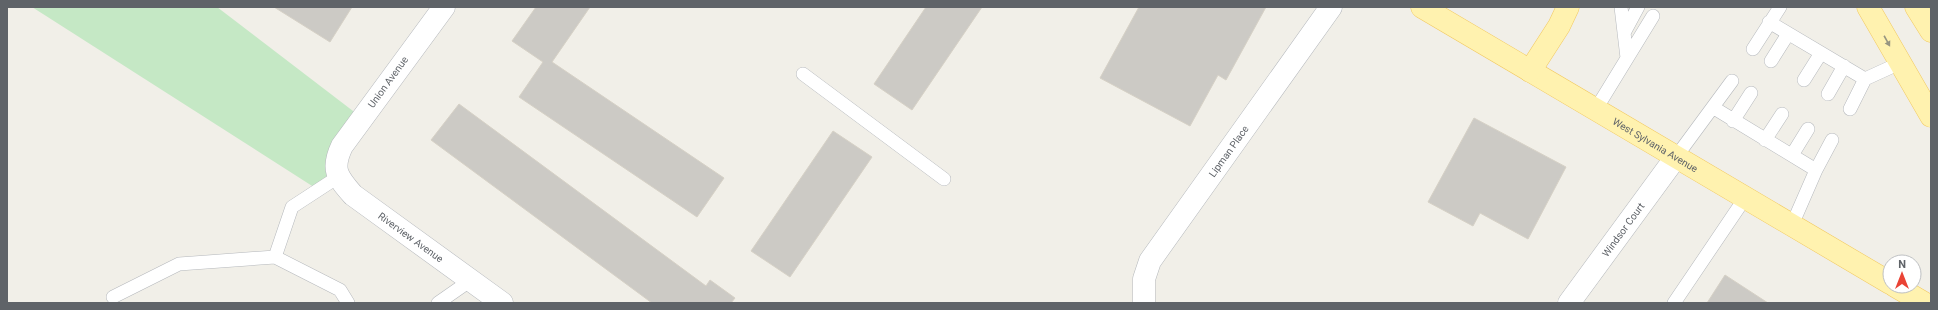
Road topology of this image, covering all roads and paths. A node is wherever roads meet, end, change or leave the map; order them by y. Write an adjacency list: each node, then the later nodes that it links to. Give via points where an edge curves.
1 (444, 7): 39 (street, Union Avenue, via 342,146)
2 (1331, 7): 52 (street, Lipman Place, via 1150,261 1144,279)
3 (1422, 7): 21 (main road, West Sylvania Avenue)
4 (1568, 7): 21 (main road)
5 (1621, 7): 13 (lane)
6 (1638, 7): 13 (lane)
7 (1780, 7): 11 (lane)
8 (1868, 7): 19 (main road, one-way to 19)
9 (1916, 7): 12 (main road)
10 (1653, 16): 17 (lane)
11 (1770, 22): 14 (lane); 15 (lane)
12 (1931, 31)
13 (1624, 33): 17 (lane)
14 (1788, 34): 16 (lane); 18 (lane)
15 (1753, 49)
16 (1821, 53): 20 (lane); 24 (lane)
17 (1627, 58): 30 (lane)
18 (1771, 61)
19 (1900, 64): 23 (lane); 32 (main road)
20 (1844, 66): 23 (lane); 27 (lane)
21 (1530, 71): 30 (main road, West Sylvania Avenue)
22 (803, 74): 41 (lane)
23 (1865, 79): 29 (lane)
24 (1804, 80)
25 (1732, 81): 28 (lane)
26 (1751, 93): 33 (lane)
27 (1828, 94)
28 (1714, 108): 33 (lane); 38 (lane)
29 (1850, 109)
30 (1596, 110): 38 (main road, West Sylvania Avenue)
31 (1782, 114): 35 (lane)
32 (1931, 116)
33 (1734, 121): 35 (lane)
34 (1808, 129): 37 (lane)
35 (1765, 140): 37 (lane)
36 (1832, 140): 40 (lane)
37 (1792, 155): 40 (lane)
38 (1676, 157): 42 (main road, West Sylvania Avenue); 53 (street, Windsor Court)
39 (337, 168): 44 (lane, via 292,207); 46 (street, Riverview Avenue, via 353,195)
40 (1816, 170): 43 (lane)
41 (944, 179)
42 (1745, 198): 43 (main road, West Sylvania Avenue); 54 (lane)
43 (1792, 225): 45 (main road, West Sylvania Avenue)
44 (275, 256): 48 (lane, via 179,264); 49 (lane, via 340,290)
45 (1882, 278)
46 (471, 280): 50 (lane); 51 (street, Riverview Avenue)
47 (1909, 294): 55 (main road)
48 (113, 297)
49 (348, 303)
50 (438, 303)
51 (502, 303)
52 (1144, 303)
53 (1569, 303)
54 (1674, 303)
55 (1924, 303)

